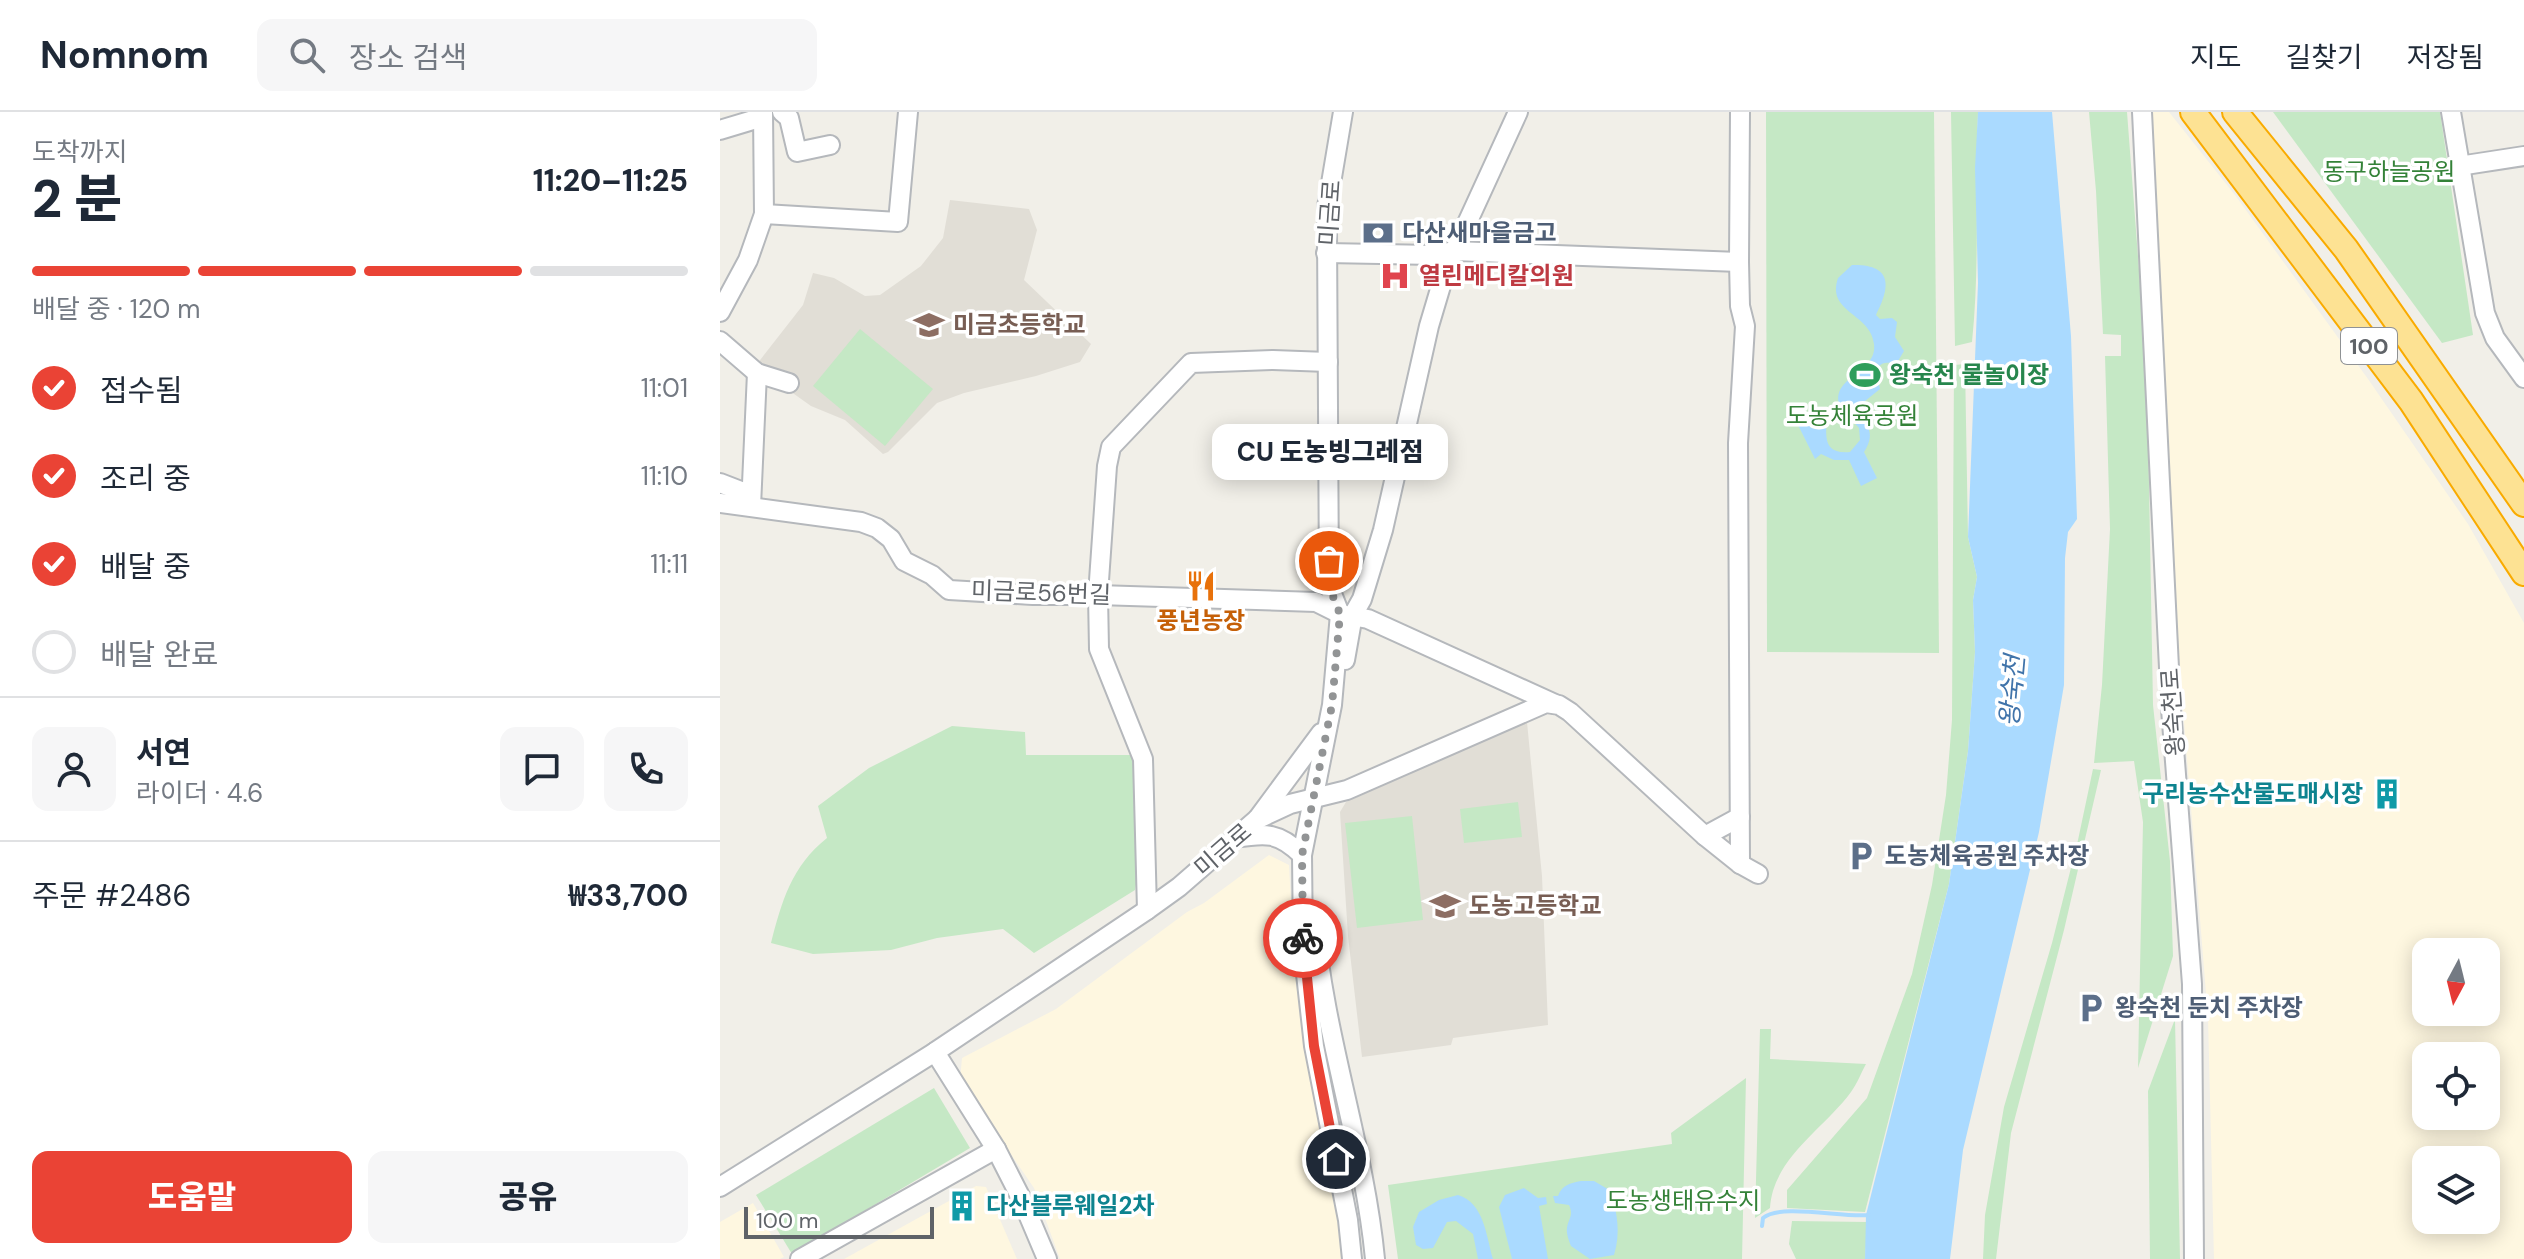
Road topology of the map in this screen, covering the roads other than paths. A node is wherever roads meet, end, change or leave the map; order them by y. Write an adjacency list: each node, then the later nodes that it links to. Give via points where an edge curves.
1 (908, 112): 15 (street, via 898,222)
2 (1343, 112): 17 (street, 미금로, via 1327,207)
3 (1518, 112): 16 (street)
4 (1740, 112): 18 (street)
5 (2140, 112): 51 (street, 왕숙천로, via 2171,709 2192,984)
6 (2451, 112): 14 (street)
7 (790, 113): 12 (street, via 797,152)
8 (763, 115): 11 (street); 15 (street)
9 (2238, 116): 29 (highway, 100, via 2346,249)
10 (2198, 119): 30 (highway, 100, via 2411,401)
11 (720, 130)
12 (830, 145)
13 (2524, 156): 14 (street)
14 (2459, 166): 24 (street, via 2485,313 2495,338)
15 (764, 214): 19 (street, via 748,260)
16 (1454, 251): 17 (street); 18 (street); 32 (street, via 1429,326 1383,530)
17 (1326, 253): 22 (street, 미금로)
18 (1739, 262): 36 (street, via 1745,326 1738,443)
19 (726, 291): 20 (street)
20 (720, 312)
21 (720, 341): 23 (street)
22 (1328, 362): 31 (street, via 1191,363 1111,447); 32 (street, 미금로, via 1329,586)
23 (757, 373): 25 (street); 27 (street)
24 (2524, 378)
25 (789, 383)
26 (720, 483): 27 (street)
27 (751, 501): 28 (street, 미금로56번길); 31 (street, 미금로56번길, via 877,528 904,561 949,590)
28 (720, 503)
29 (2524, 504)
30 (2524, 573)
31 (1098, 595): 32 (street, 미금로56번길, via 1316,602); 43 (street, via 1099,649 1143,759)
32 (1351, 609): 33 (street, 미금로56번길); 34 (street, 미금로)
33 (1555, 704): 35 (street, via 1546,703 1347,790); 38 (street, 미금로56번길)
34 (1330, 713): 35 (street, 미금로); 37 (street, via 1309,753)
35 (1312, 799): 37 (street, 미금로); 40 (street); 50 (street, via 1317,959 1364,1181)
36 (1740, 817): 38 (street); 41 (street)
37 (1256, 820): 39 (street, 미금로)
38 (1705, 836): 41 (street, 미금로56번길)
39 (1235, 838): 40 (street, via 1265,833); 43 (street, 미금로)
40 (1302, 855): 49 (street, via 1309,1008)
41 (1740, 864): 42 (street, 미금로56번길)
42 (1758, 874)
43 (1147, 910): 44 (street, 미금로)
44 (935, 1052): 45 (street); 46 (street, 미금로)
45 (996, 1149): 47 (street); 48 (street)
46 (720, 1187)
47 (800, 1259)
48 (1047, 1259)
49 (1352, 1259)
50 (1375, 1259)
51 (2194, 1259)

